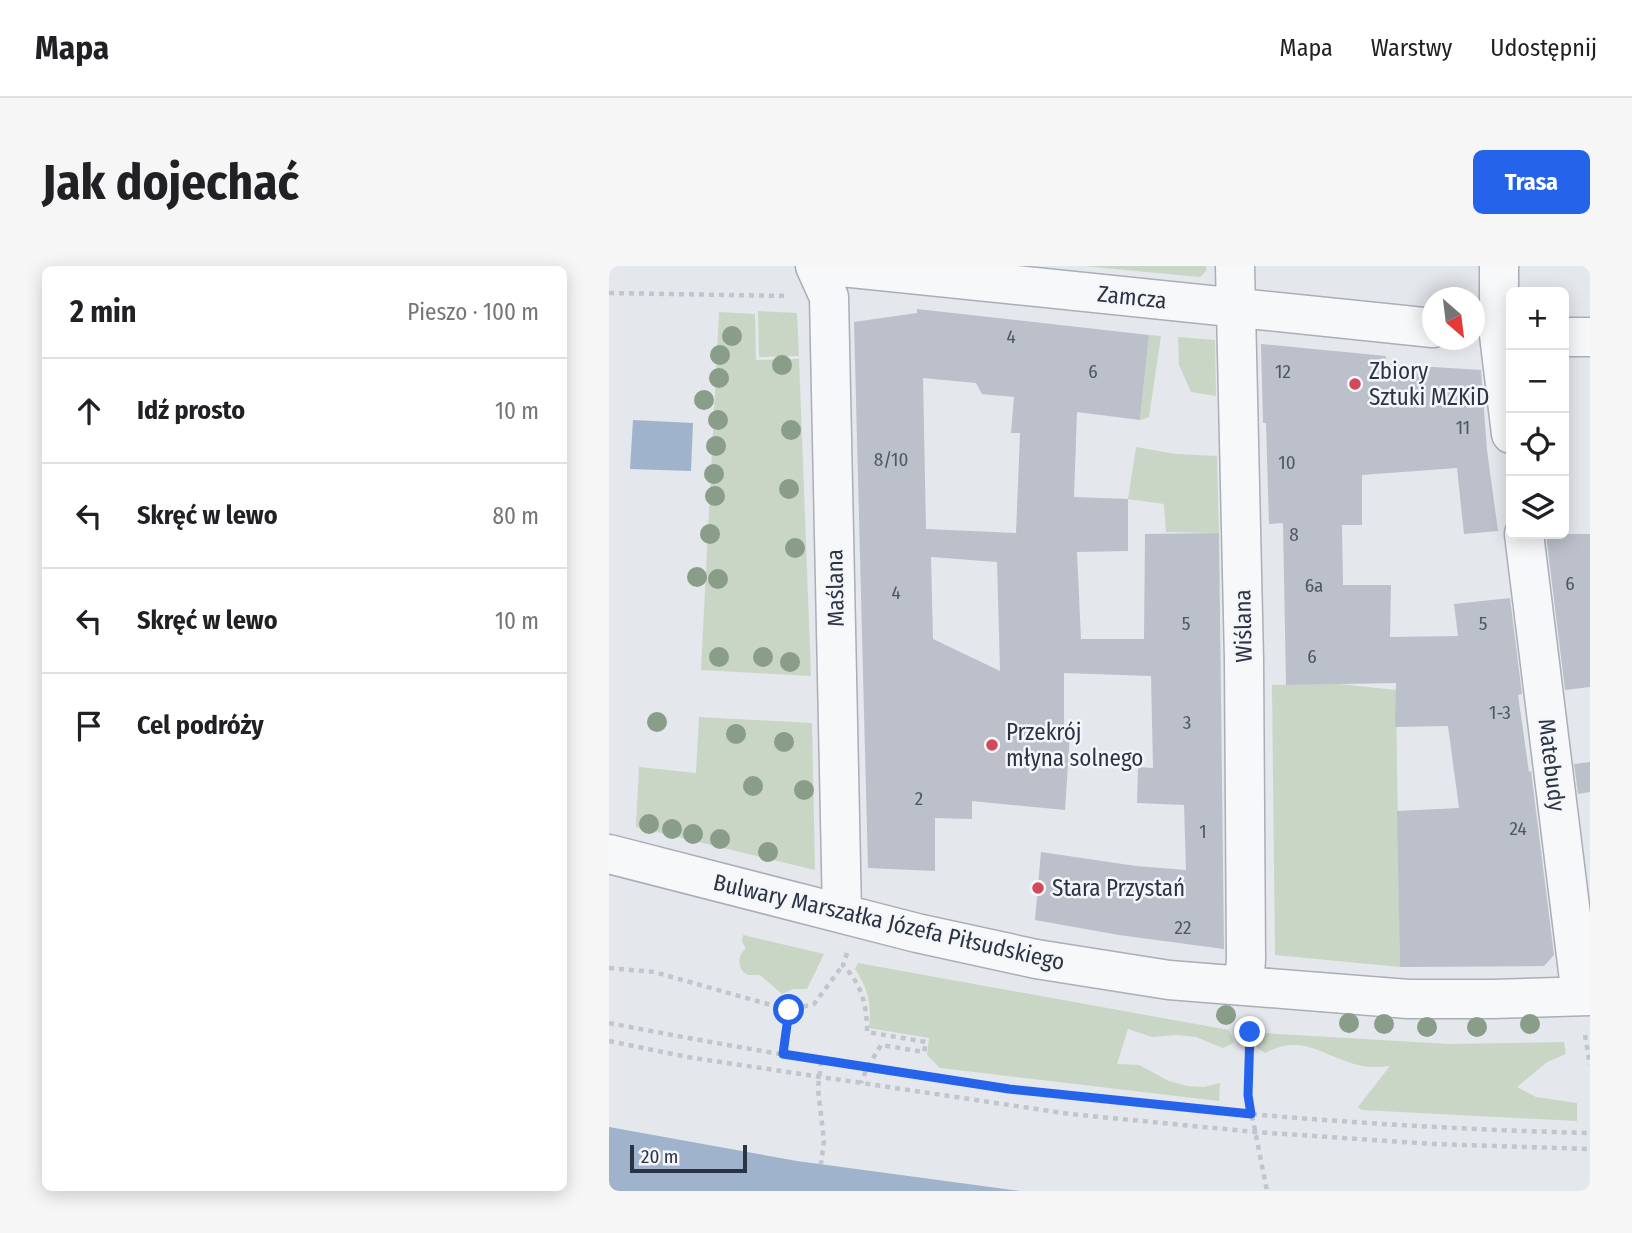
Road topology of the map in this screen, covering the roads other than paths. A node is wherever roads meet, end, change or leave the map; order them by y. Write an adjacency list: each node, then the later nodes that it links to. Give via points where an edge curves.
1 (1235, 266): 4 (street, Wiślana)
2 (1499, 266): 6 (street)
3 (825, 276): 4 (street, Zamcza); 12 (street, Maślana)
4 (1235, 308): 5 (street, Zamcza); 13 (street, Wiślana, via 1244,660)
5 (1422, 327)
6 (1495, 334): 9 (street)
7 (1569, 337): 8 (street)
8 (1590, 337)
9 (1508, 413)
10 (1525, 539): 14 (street, Matebudy)
11 (609, 854): 12 (street, Bulwary Marszałka Józefa Piłsudskiego)
12 (842, 913): 13 (street, Bulwary Marszałka Józefa Piłsudskiego, via 1036,958 1169,980)
13 (1244, 986): 14 (street, Bulwary Marszałka Józefa Piłsudskiego, via 1408,999)
14 (1586, 996)

